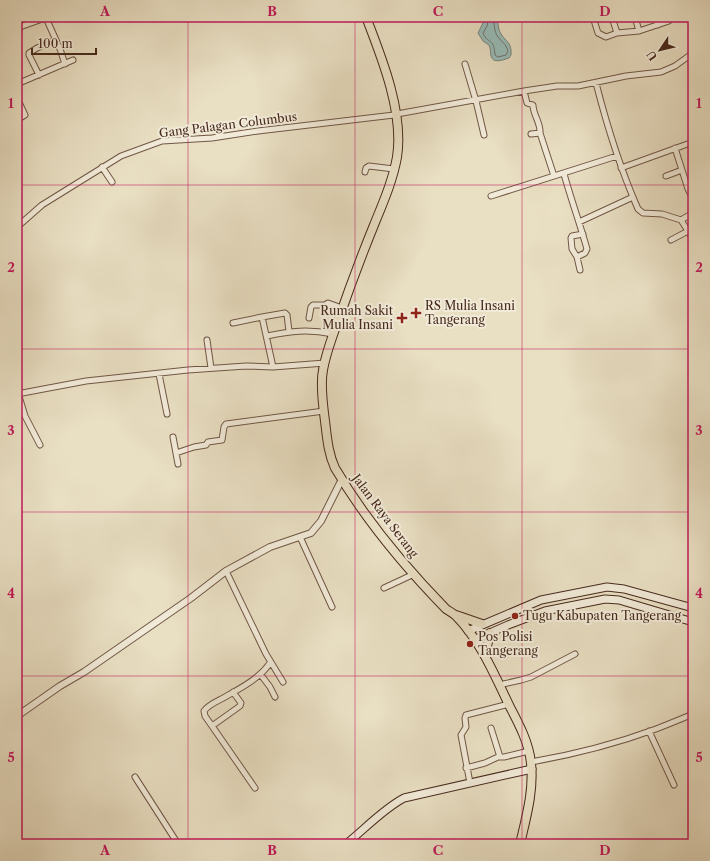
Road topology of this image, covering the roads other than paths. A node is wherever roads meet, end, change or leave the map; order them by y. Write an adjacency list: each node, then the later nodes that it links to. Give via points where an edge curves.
1 (25, 17): 9 (street)
2 (47, 17): 9 (street); 14 (street)
3 (366, 17): 25 (highway, Jalan Raya Serang)
4 (593, 17): 13 (street, via 598,33 606,36)
5 (612, 17): 13 (street)
6 (635, 17): 12 (street)
7 (656, 17): 10 (street)
8 (672, 17): 10 (street)
9 (29, 23): 11 (street)
10 (658, 25): 12 (street)
11 (17, 28)
12 (639, 31): 13 (street)
13 (617, 33)
14 (56, 40): 17 (street); 19 (street, via 29,53)
15 (693, 53): 20 (street, Gang Palagan Columbus, via 661,72)
16 (73, 60): 17 (street)
17 (65, 64): 19 (street)
18 (465, 64): 24 (street)
19 (39, 75): 21 (street)
20 (596, 83): 22 (street, Gang Palagan Columbus); 32 (street)
21 (17, 84)
22 (524, 91): 24 (street, Gang Palagan Columbus); 27 (street, via 528,104 533,105)
23 (17, 98): 26 (street, via 25,115)
24 (476, 100): 25 (street, Gang Palagan Columbus); 29 (street)
25 (396, 115): 33 (street, Gang Palagan Columbus, via 212,138 162,141 121,156); 35 (highway, Jalan Raya Serang, via 397,156)
26 (17, 120)
27 (540, 132): 28 (street); 39 (street)
28 (531, 134)
29 (484, 135)
30 (693, 142): 31 (street)
31 (675, 148): 34 (street); 36 (street)
32 (617, 156): 34 (street); 38 (street)
33 (102, 167): 41 (street); 48 (street, Gang Palagan Columbus, via 42,205)
34 (621, 168): 43 (street)
35 (394, 169): 37 (street, via 369,166); 55 (highway, Jalan Raya Serang)
36 (682, 170): 40 (street); 44 (street)
37 (365, 172)
38 (564, 174): 39 (street); 47 (street)
39 (554, 176): 42 (street)
40 (666, 176)
41 (112, 182)
42 (491, 196)
43 (633, 198): 46 (street, via 643,213 662,214); 47 (street)
44 (693, 199)
45 (693, 213): 46 (street)
46 (681, 220): 49 (street)
47 (579, 222): 50 (street)
48 (17, 225)
49 (688, 231): 51 (street); 52 (street)
50 (583, 234): 53 (street, via 587,252); 53 (street, via 571,238 572,249)
51 (693, 239)
52 (671, 240)
53 (577, 257): 54 (street)
54 (580, 270)
55 (342, 308): 57 (street, via 328,303 313,306); 60 (highway, Jalan Raya Serang)
56 (262, 317): 58 (street); 59 (street, via 284,313 287,315); 61 (street)
57 (309, 318)
58 (234, 323)
59 (289, 331): 60 (street); 61 (street)
60 (333, 334): 63 (highway, Jalan Raya Serang)
61 (267, 336): 64 (street)
62 (207, 340): 65 (street)
63 (325, 363): 64 (street); 68 (highway, Jalan Raya Serang, via 322,371)
64 (273, 367): 65 (street)
65 (211, 368): 66 (street)
66 (159, 374): 67 (street, via 86,381); 69 (street)
67 (18, 394): 71 (street)
68 (324, 411): 72 (street, via 226,424 222,440); 74 (highway, Jalan Raya Serang, via 331,459)
69 (168, 414)
70 (173, 437): 72 (street)
71 (40, 445)
72 (176, 453): 73 (street)
73 (178, 464)
74 (342, 479): 75 (street, via 322,521 311,533); 77 (highway, Jalan Raya Serang, via 368,518)
75 (300, 537): 76 (street, via 270,547); 81 (street)
76 (226, 571): 91 (street); 99 (street, via 191,598)
77 (414, 574): 79 (street); 83 (highway, Jalan Raya Serang)
78 (607, 587): 80 (main road); 82 (main road, via 624,589); 85 (main road, via 541,600)
79 (384, 588)
80 (605, 599): 84 (main road, via 619,600); 87 (main road, via 545,611)
81 (332, 607)
82 (693, 608)
83 (456, 615): 85 (highway); 86 (highway, Jalan Raya Serang)
84 (693, 622)
85 (482, 624): 86 (main road)
86 (468, 631): 88 (highway, Jalan Raya Serang)
87 (490, 633): 88 (main road); 90 (highway)
88 (474, 640): 90 (highway, Jalan Raya Serang)
89 (575, 654): 94 (street, via 531,677)
90 (485, 655): 94 (highway, Jalan Raya Serang)
91 (270, 662): 92 (street); 93 (street)
92 (261, 675): 95 (street); 96 (street)
93 (283, 682)
94 (499, 685): 97 (highway, Jalan Raya Serang)
95 (233, 692): 100 (street, via 241,702 240,706); 100 (street, via 204,711)
96 (275, 697)
97 (509, 704): 103 (highway, Jalan Raya Serang); 106 (street, via 466,715 466,727 461,735)
98 (693, 714): 102 (street)
99 (17, 716)
100 (212, 726): 110 (street)
101 (492, 728): 104 (street)
102 (649, 731): 105 (street); 109 (street)
103 (529, 751): 104 (street); 105 (highway, Jalan Raya Serang)
104 (500, 757): 106 (street)
105 (532, 766): 108 (main road); 115 (highway, Jalan Raya Serang, via 530,800)
106 (466, 768): 108 (street)
107 (135, 777): 113 (street)
108 (470, 783): 114 (main road, via 404,798)
109 (674, 785)
110 (255, 788)
111 (17, 827): 112 (street)
112 (17, 837)
113 (178, 844)
114 (346, 844)
115 (520, 844)

